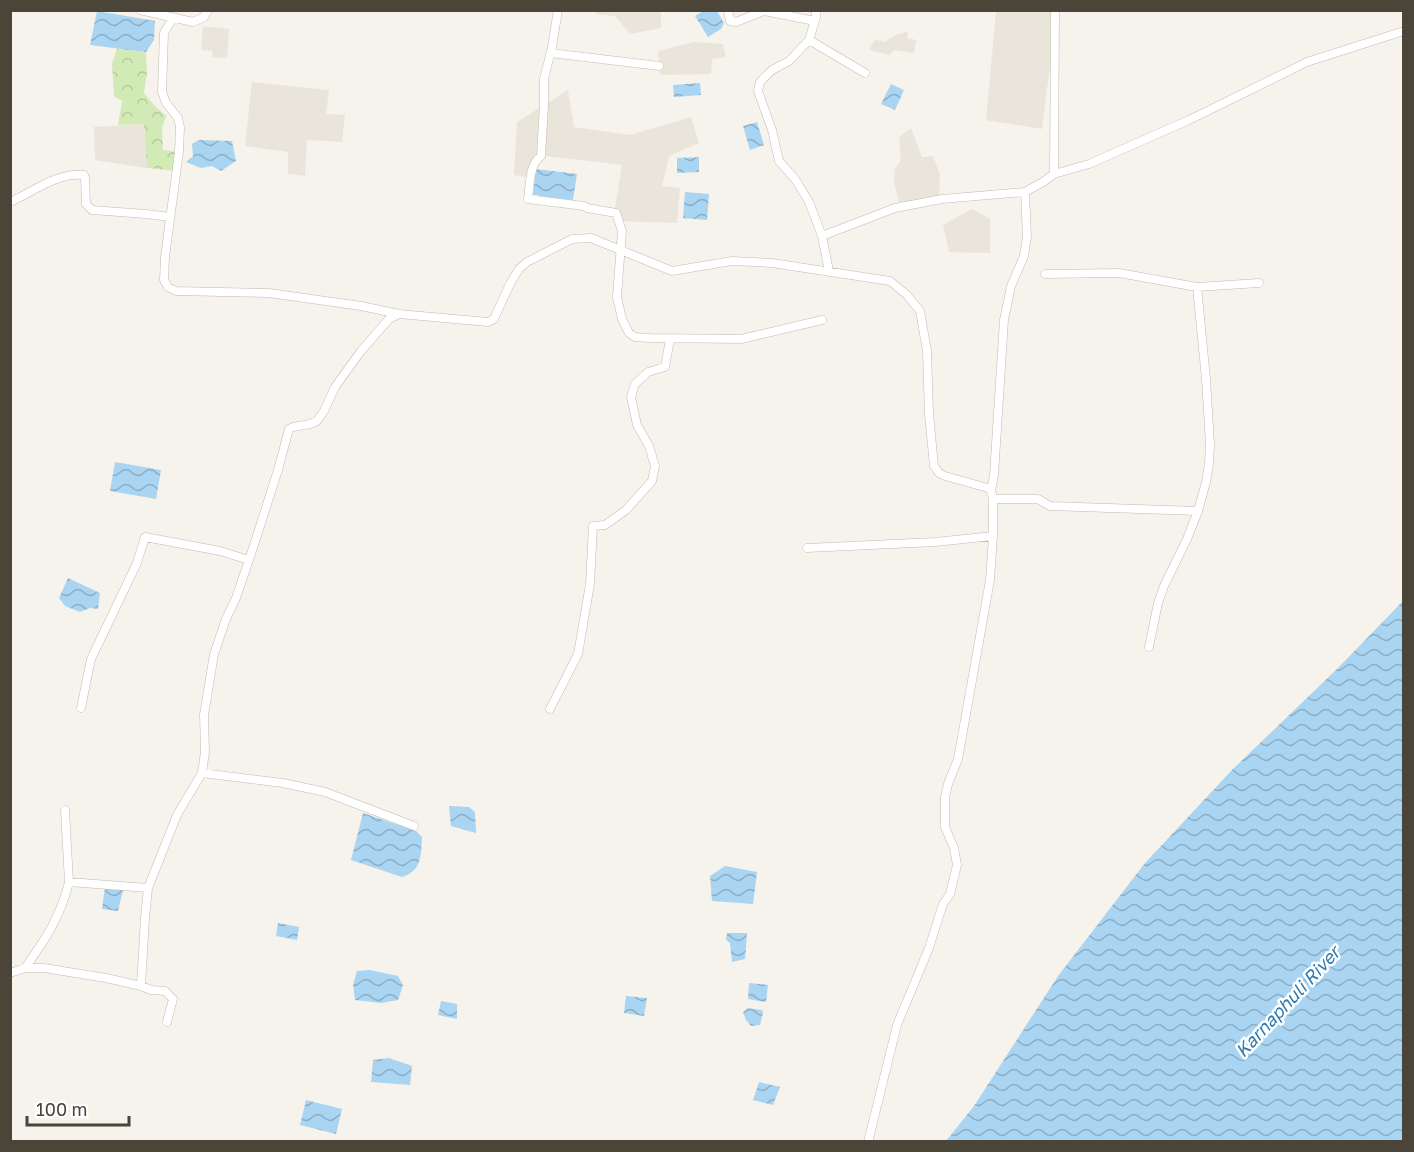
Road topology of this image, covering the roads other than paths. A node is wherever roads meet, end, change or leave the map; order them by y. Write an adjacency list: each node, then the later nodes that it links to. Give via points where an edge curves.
1 (140, 10): 7 (street)
2 (208, 10): 7 (street, via 193,22)
3 (558, 10): 11 (street)
4 (728, 10): 8 (street, via 730,21 736,22 764,10)
5 (816, 10): 8 (street)
6 (1055, 10): 14 (street)
7 (173, 18): 17 (street, via 164,33 162,92 180,127)
8 (815, 21): 10 (street)
9 (1404, 31): 14 (street, via 1307,62 1099,160)
10 (809, 40): 13 (street); 18 (street, via 789,61 772,70 760,82 758,91 779,161 810,202)
11 (551, 53): 12 (street); 19 (street, via 544,79 541,156 536,160 528,199 616,213 622,231)
12 (659, 66)
13 (865, 73)
14 (1054, 174): 15 (street)
15 (1024, 192): 18 (street, via 942,199 895,208); 27 (street, via 1027,237 1004,320)
16 (10, 202): 17 (street, via 72,173 84,175 86,204 92,210)
17 (170, 217): 24 (street, via 164,280 176,291 268,293)
18 (822, 236): 20 (street)
19 (621, 250): 20 (street, via 672,271 732,261 772,262); 24 (street, via 591,238 572,239 527,262 514,276 494,319 488,322); 26 (street, via 617,297 629,333)
20 (829, 271): 27 (street, via 890,281 920,311 927,351 934,466 939,473 988,488)
21 (1045, 274): 23 (street, via 1119,273)
22 (1259, 283): 23 (street)
23 (1197, 287): 28 (street, via 1210,444)
24 (399, 314): 31 (street, via 361,351 317,421 289,429)
25 (822, 320): 26 (street, via 741,339)
26 (670, 339): 34 (street, via 665,367 648,372 635,384 631,398 637,425 655,466 652,481 626,510 605,525 592,526 590,584 578,654)
27 (992, 495): 28 (street, via 1038,499 1050,506); 29 (street)
28 (1198, 512): 32 (street, via 1164,586)
29 (993, 536): 30 (street); 44 (street, via 990,580 972,684 958,759 945,797 945,827 957,865 950,894 897,1025)
30 (807, 548)
31 (249, 560): 33 (street, via 146,537 91,659); 35 (street, via 214,654 204,715)
32 (1149, 647)
33 (81, 708)
34 (550, 709)
35 (202, 773): 37 (street, via 325,792); 39 (street, via 177,816)
36 (65, 810): 38 (street)
37 (414, 826)
38 (69, 882): 39 (street); 40 (street, via 46,939)
39 (148, 888): 42 (street)
40 (25, 968): 41 (street); 42 (street)
41 (10, 973)
42 (141, 986): 43 (street, via 165,991 173,999)
43 (167, 1022)
44 (868, 1142)

